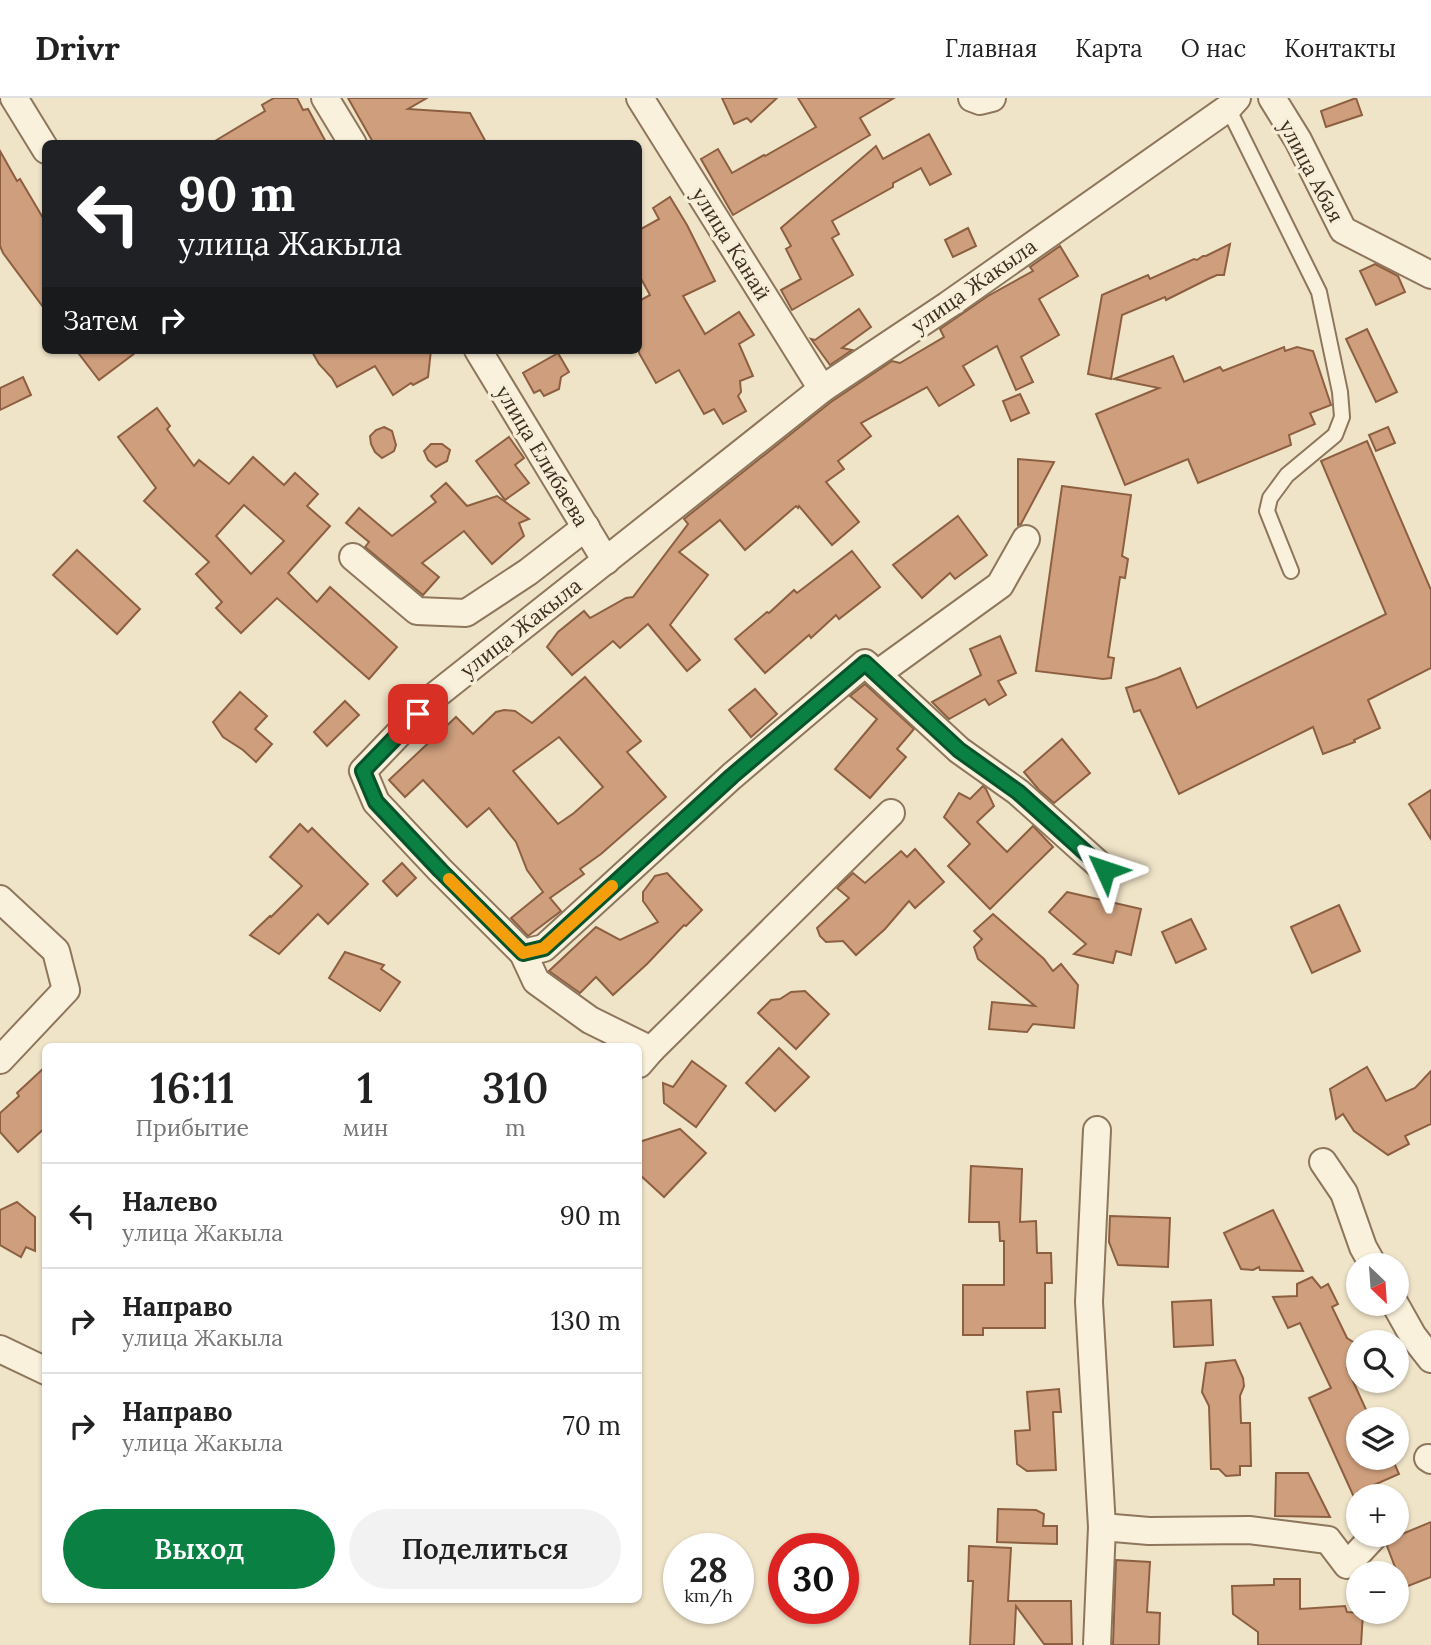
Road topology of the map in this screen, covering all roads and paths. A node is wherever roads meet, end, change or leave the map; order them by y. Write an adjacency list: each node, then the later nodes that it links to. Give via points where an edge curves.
1 (14, 98): 9 (street)
2 (325, 98): 8 (street)
3 (640, 98): 12 (street, улица Канай)
4 (972, 98): 5 (street)
5 (992, 98)
6 (1272, 98): 10 (street, улица Абая, via 1343,230)
7 (1232, 103): 12 (street, улица Жакыла); 17 (lane, via 1319,292 1340,392 1342,417 1335,435 1287,475 1270,498 1267,511)
8 (351, 140)
9 (42, 143)
10 (1431, 275)
11 (480, 354): 13 (street, улица Елибаева)
12 (822, 389): 16 (street, улица Жакыла)
13 (586, 527): 15 (street, via 466,613 417,611); 16 (street, улица Елибаева)
14 (1026, 539): 18 (street, via 1000,585)
15 (353, 557)
16 (606, 561): 22 (street, улица Жакыла, via 436,695 363,771 376,802)
17 (1291, 570)
18 (877, 674): 20 (street, via 959,750 1018,792); 22 (street, via 865,663 732,776 544,948)
19 (891, 813): 24 (street)
20 (1105, 870)
21 (0, 899): 25 (street, via 56,951 66,990)
22 (523, 953): 23 (street, via 536,981)
23 (624, 1043)
24 (645, 1057)
25 (0, 1060)
26 (1097, 1130): 33 (street, via 1089,1302)
27 (1323, 1161): 28 (street, via 1344,1193)
28 (1366, 1253)
29 (1402, 1316): 31 (street)
30 (0, 1349): 32 (street)
31 (1431, 1359)
32 (42, 1369)
33 (1102, 1527): 34 (street, via 1249,1530 1328,1540 1347,1565); 35 (street)
34 (1364, 1547)
35 (1097, 1645)

